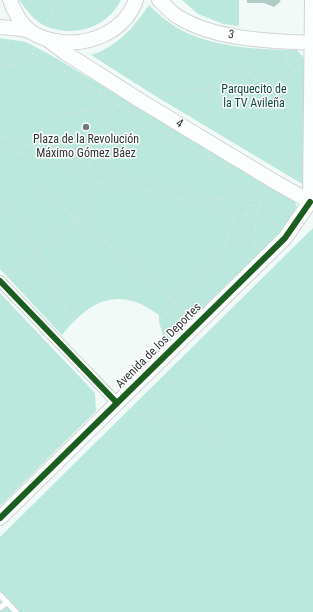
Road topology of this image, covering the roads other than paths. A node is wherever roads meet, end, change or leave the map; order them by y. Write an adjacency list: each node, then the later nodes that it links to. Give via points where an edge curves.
1 (10, 0): 6 (main road, via 11,6)
2 (136, 0): 7 (main road, via 123,21 109,33 92,40 74,43)
3 (159, 0): 8 (main road, 3, via 179,18 206,30 236,37)
4 (312, 0): 8 (main road)
5 (6, 28): 6 (main road)
6 (29, 31): 7 (main road)
7 (48, 40): 10 (main road, 4, via 141,101)
8 (312, 43): 9 (main road)
9 (312, 140): 10 (main road)
10 (312, 202): 12 (main road, Avenida de los Deportes, via 285,238)
11 (3, 277): 12 (street)
12 (117, 403): 13 (main road, Avenida de los Deportes)
13 (0, 518)
14 (0, 595): 15 (lane)
15 (7, 602): 16 (lane); 17 (lane)
16 (0, 608)
17 (16, 612)

